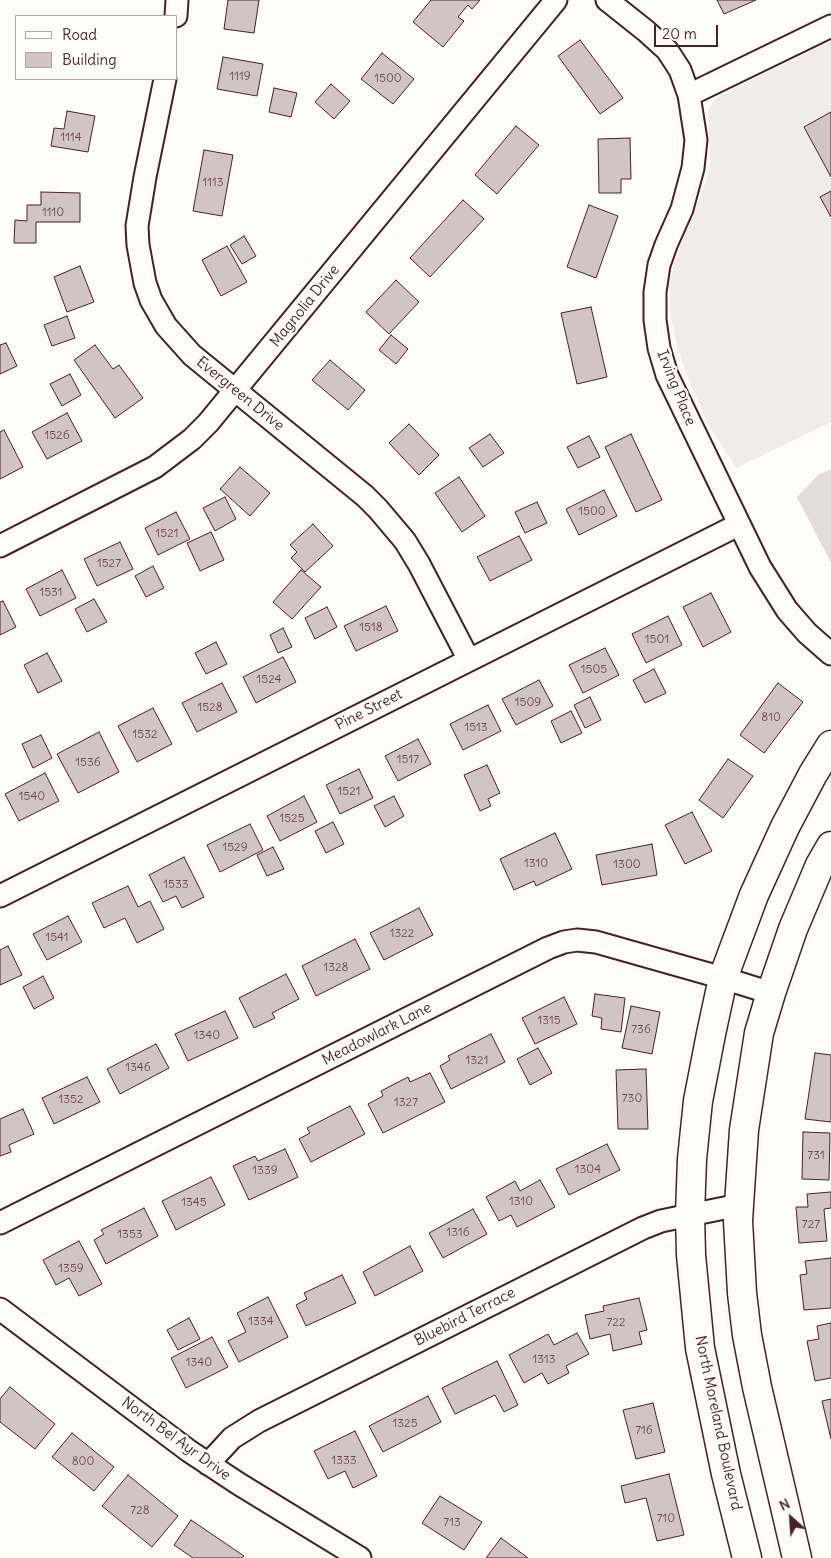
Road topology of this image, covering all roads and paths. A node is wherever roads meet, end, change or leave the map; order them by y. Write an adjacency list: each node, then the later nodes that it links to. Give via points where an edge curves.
1 (177, 0): 4 (street)
2 (556, 0): 8 (street, Magnolia Drive)
3 (608, 0): 7 (street, Irving Place, via 666,50 680,70)
4 (176, 15)
5 (831, 26): 7 (street)
6 (164, 80): 8 (street, Evergreen Drive, via 137,226 145,284 151,300 176,339)
7 (689, 95): 9 (street, Irving Place, via 696,140 693,168 682,209 660,265 655,292 658,348 667,375)
8 (236, 391): 10 (street, Magnolia Drive, via 208,424 155,467); 12 (street, Evergreen Drive, via 378,509 405,541 419,564)
9 (738, 525): 11 (street, Irving Place, via 787,610); 12 (street, Pine Street)
10 (0, 546)
11 (831, 654)
12 (469, 660): 15 (street, Pine Street)
13 (831, 745): 16 (street, North Moreland Boulevard, via 773,853)
14 (831, 846): 17 (street, via 793,929)
15 (0, 896)
16 (724, 978): 17 (street, Meadowlark Lane); 19 (street, North Moreland Boulevard, via 698,1101); 20 (street, Meadowlark Lane, via 596,942 564,942)
17 (771, 993): 18 (street, via 759,1033 744,1130)
18 (739, 1205): 19 (street, Bluebird Terrace); 25 (street, via 747,1335)
19 (690, 1214): 22 (street, Bluebird Terrace, via 643,1228 258,1421 232,1438); 24 (street, North Moreland Boulevard, via 700,1348)
20 (0, 1223)
21 (0, 1309): 22 (street, North Bel Ayr Drive)
22 (208, 1464): 23 (street, North Bel Ayr Drive)
23 (360, 1558)
24 (746, 1558)
25 (797, 1558)

